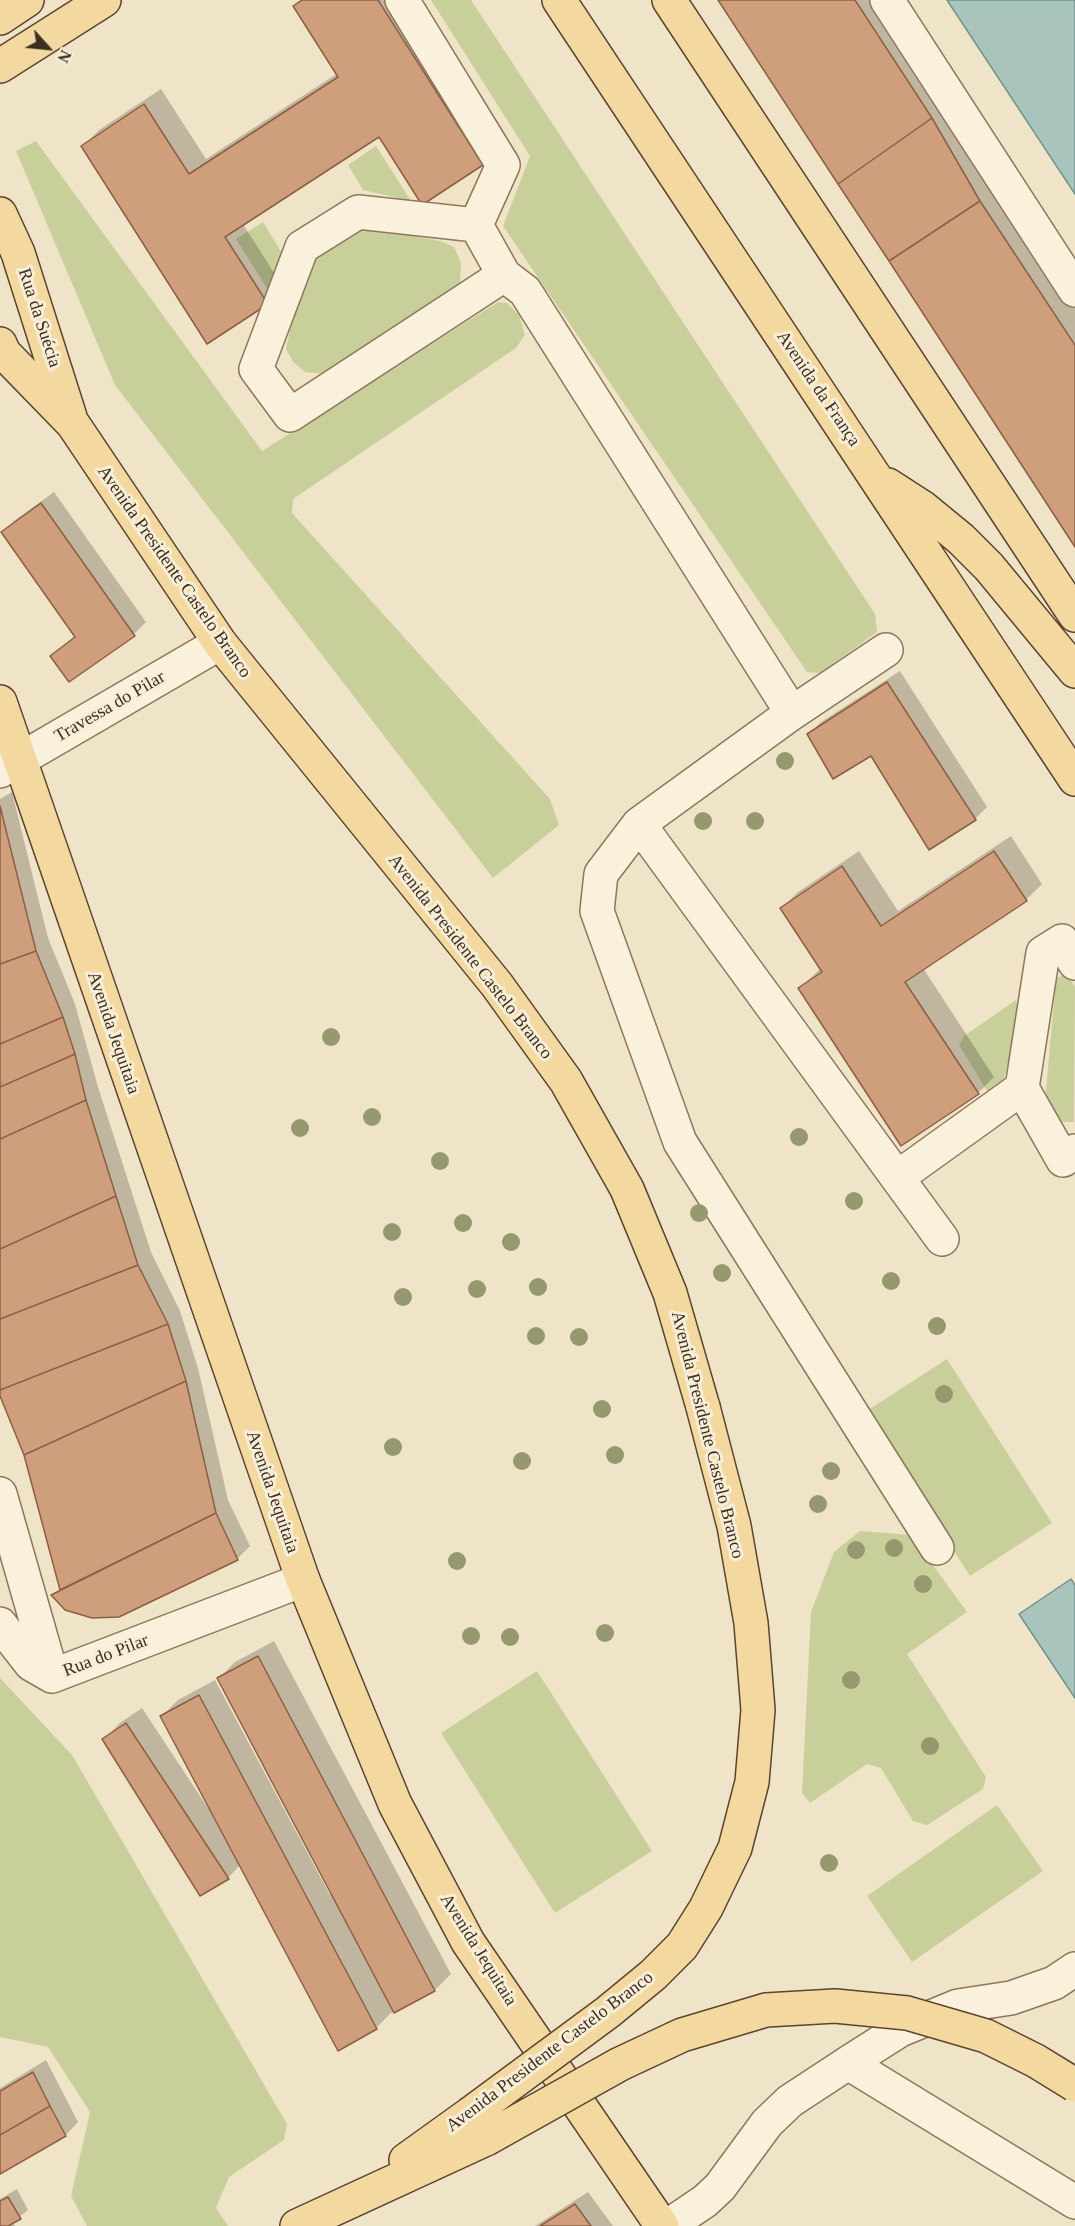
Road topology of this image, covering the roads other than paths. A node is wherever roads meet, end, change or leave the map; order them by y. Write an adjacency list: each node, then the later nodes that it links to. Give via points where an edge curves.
1 (27, 0): 7 (main road)
2 (104, 0): 8 (main road)
3 (402, 0): 10 (street, via 503,165)
4 (559, 0): 15 (main road, Avenida da França)
5 (669, 0): 16 (main road)
6 (887, 0): 12 (street)
7 (0, 18)
8 (0, 66)
9 (0, 214): 14 (main road, Rua da Suécia, via 18,253)
10 (476, 225): 11 (street); 11 (street, via 358,212 302,247 256,369 290,415)
11 (504, 275): 21 (street, via 525,291)
12 (1075, 290)
13 (0, 344): 14 (main road, Avenida Presidente Castelo Branco, via 4,353)
14 (73, 424): 17 (main road, Avenida Presidente Castelo Branco)
15 (877, 477): 19 (main road, via 922,507 982,560); 23 (main road, Avenida da França)
16 (1075, 615)
17 (220, 644): 22 (street, Travessa do Pilar); 38 (main road, Avenida Presidente Castelo Branco, bridge, via 497,985 566,1081 627,1188 670,1293 703,1407 734,1526 751,1623 758,1710 752,1782 735,1848 706,1908 682,1946 653,1975)
18 (886, 650): 21 (street)
19 (1075, 671)
20 (0, 702): 22 (main road, Avenida Jequitaia)
21 (792, 713): 24 (street)
22 (9, 765): 32 (main road, Avenida Jequitaia)
23 (1075, 779)
24 (639, 824): 28 (street); 31 (street, via 601,874 597,911 680,1142)
25 (1075, 963): 26 (street, via 1062,941 1043,953)
26 (1022, 1088): 27 (street, via 1063,1160); 28 (street)
27 (1075, 1151)
28 (898, 1178): 29 (street)
29 (942, 1239)
30 (0, 1494): 34 (street, Rua do Pilar)
31 (937, 1548)
32 (303, 1580): 34 (street, Rua do Pilar); 41 (main road, Avenida Jequitaia, via 395,1804 468,1942)
33 (0, 1624): 34 (street, via 31,1664)
34 (52, 1676)
35 (1075, 1969): 36 (street, via 1054,1983 1011,1998 958,2006 900,2030)
36 (848, 2063): 39 (street); 42 (street, via 790,2101 767,2123 720,2187)
37 (1075, 2085): 38 (main road, Avenida Presidente Castelo Branco, bridge, via 986,2037 907,2013 835,2006 766,2010 682,2035)
38 (478, 2126): 40 (main road, Avenida Presidente Castelo Branco)
39 (1075, 2202)
40 (297, 2226)
41 (662, 2226)
42 (668, 2226)

